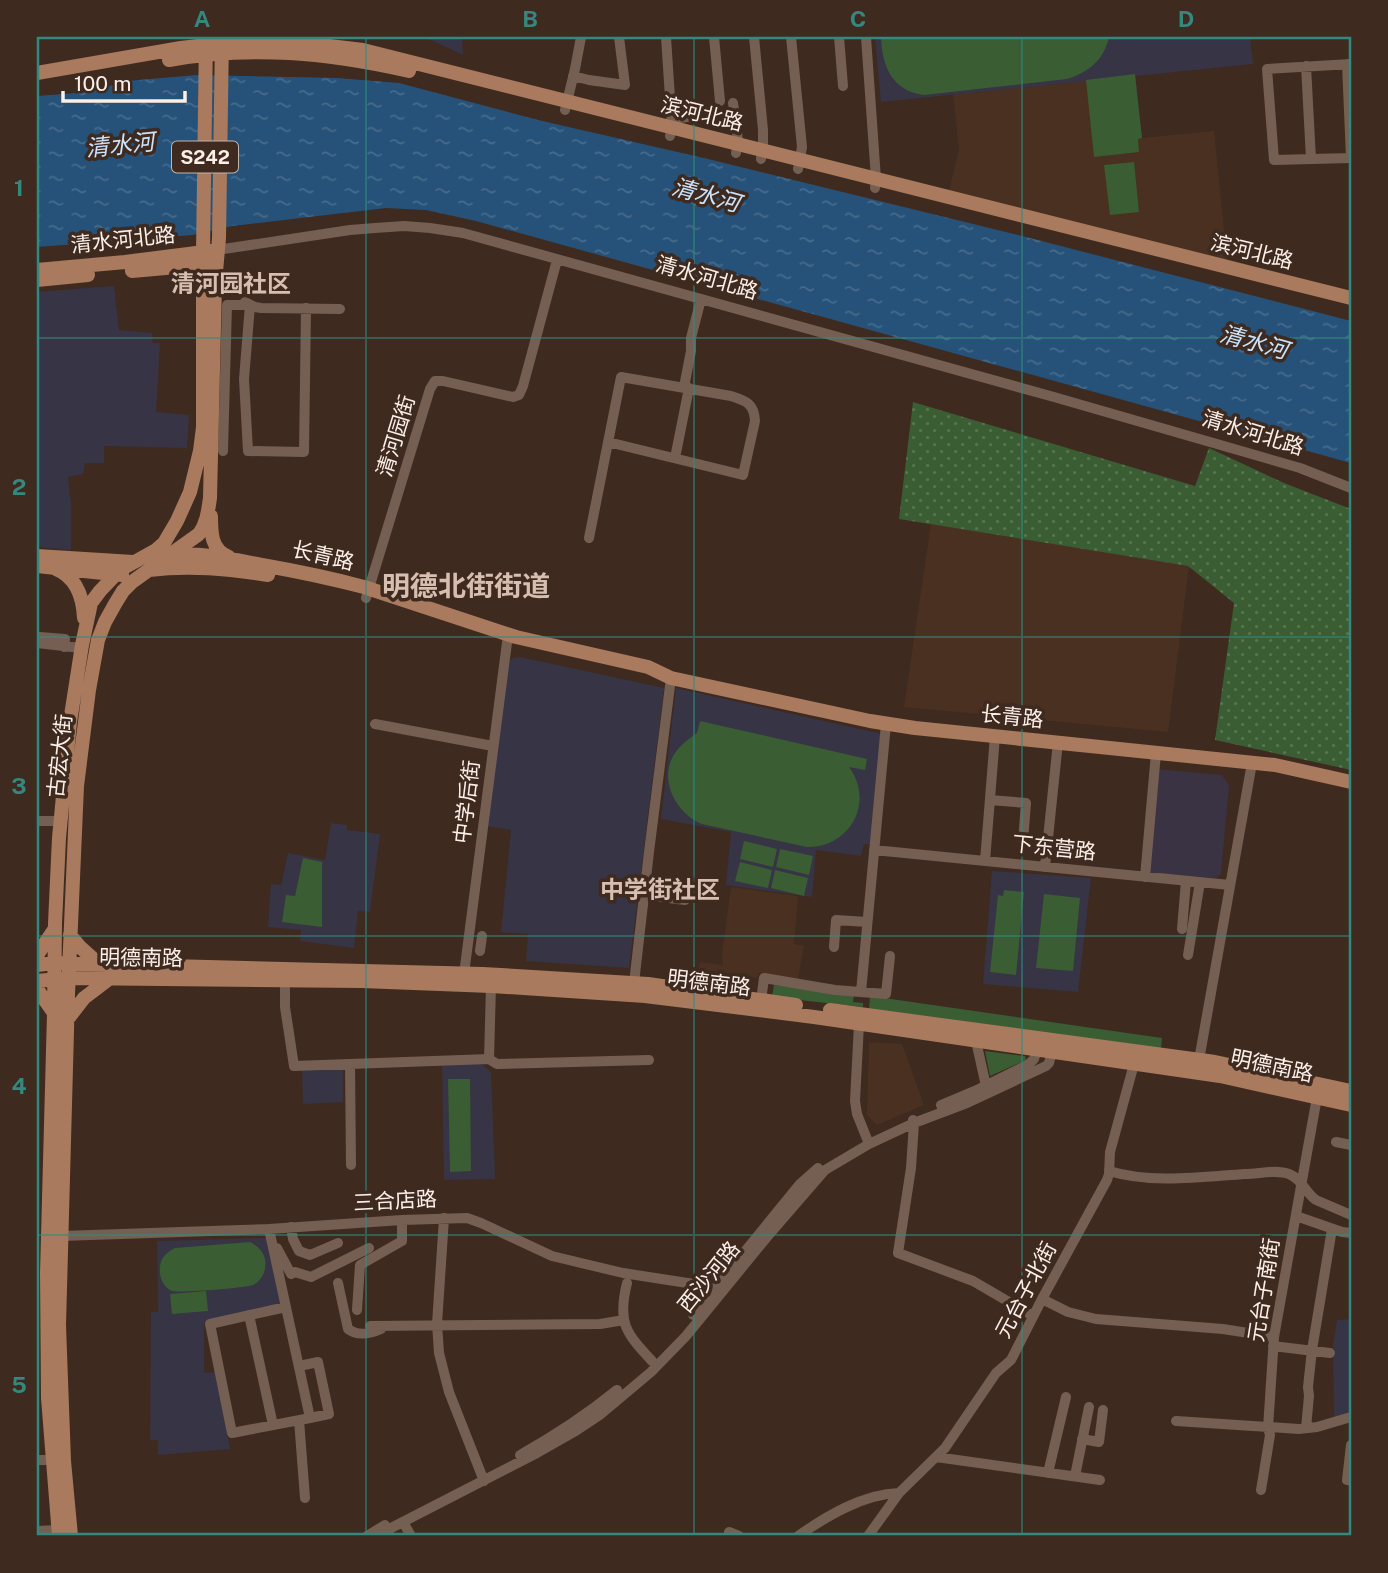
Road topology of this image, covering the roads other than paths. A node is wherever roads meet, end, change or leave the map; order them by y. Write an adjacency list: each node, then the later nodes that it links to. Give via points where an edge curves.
1 (581, 37): 14 (street)
2 (619, 37): 14 (street, via 625,85)
3 (666, 37): 21 (street)
4 (714, 37): 17 (street)
5 (754, 37): 23 (street)
6 (791, 37): 26 (street, via 802,147)
7 (839, 37): 16 (street)
8 (866, 37): 27 (street)
9 (222, 44): 10 (main road, 滨河北路); 19 (main road, 滨河北路, via 240,51 362,60); 28 (main road, S242)
10 (206, 45): 13 (main road, 滨河北路); 15 (main road, 滨河北路); 28 (main road, S242)
11 (1349, 64): 12 (street); 24 (street)
12 (1306, 66): 25 (street); 25 (street, via 1267,69 1274,160)
13 (37, 73)
14 (573, 76): 19 (street)
15 (37, 82)
16 (843, 86)
17 (720, 101)
18 (733, 103): 22 (street)
19 (566, 106): 21 (main road, 滨河北路)
20 (695, 116): 21 (street)
21 (671, 128): 22 (main road, 滨河北路)
22 (737, 149): 23 (main road, 滨河北路)
23 (762, 155): 26 (main road, 滨河北路)
24 (1351, 158): 25 (street)
25 (1311, 159)
26 (799, 164): 27 (main road, 滨河北路)
27 (876, 183): 32 (main road, 滨河北路); 36 (main road, 滨河北路)
28 (210, 251): 29 (street, 清水河北路, via 404,226 463,233); 30 (main road, 清水河北路); 31 (main road, 清水河北路); 34 (main road, 古宏大街); 47 (main road, 古宏大街, via 202,430 195,473)
29 (557, 260): 33 (street, 清水河北路); 58 (street, 清河园街, via 519,395 443,381 435,381 430,389)
30 (37, 270)
31 (37, 280)
32 (1351, 298)
33 (701, 299): 41 (street, via 691,338); 45 (street, 清水河北路, via 1259,456)
34 (214, 302): 35 (street); 39 (main road, 古宏大街)
35 (250, 304): 37 (street); 39 (street, via 227,305); 40 (street)
36 (1351, 308)
37 (306, 309): 38 (street); 40 (street, via 304,452 248,451)
38 (340, 309)
39 (219, 379): 40 (street); 43 (street); 46 (main road, 古宏大街)
40 (244, 379)
41 (687, 388): 42 (street, via 621,377); 44 (street); 44 (street, via 738,398 753,408 755,421 743,475)
42 (608, 442): 44 (street); 48 (street)
43 (223, 451)
44 (675, 458)
45 (1351, 488)
46 (210, 498): 49 (main road, 古宏大街, via 204,526); 51 (main road, via 214,545 224,556)
47 (182, 511): 49 (main road); 52 (main road, 古宏大街, via 164,543)
48 (589, 538)
49 (179, 552): 51 (main road, 长青路); 52 (main road, 长青路); 54 (main road); 56 (main road, 古宏大街)
50 (37, 556): 53 (main road, 长青路)
51 (237, 560): 58 (main road, 长青路, via 316,576)
52 (134, 562): 53 (main road, 长青路); 57 (main road, 古宏大街)
53 (49, 564): 55 (main road, 长青路); 60 (main road, via 71,577 83,606)
54 (196, 567): 56 (main road, 长青路); 58 (main road, 长青路)
55 (81, 570): 57 (main road, 长青路); 59 (main road)
56 (149, 570): 57 (main road, 长青路); 62 (main road, 古宏大街, via 123,591)
57 (116, 574): 59 (main road, 古宏大街)
58 (368, 593): 61 (main road, 长青路)
59 (96, 596): 60 (main road, 古宏大街); 62 (main road)
60 (85, 628): 64 (main road, 古宏大街)
61 (507, 639): 65 (main road, 长青路, via 648,667); 70 (street, 中学后街)
62 (98, 640): 93 (main road, 古宏大街, via 77,786)
63 (37, 644): 64 (street, via 65,639 64,647)
64 (81, 648): 76 (main road, 古宏大街)
65 (671, 678): 67 (main road, 长青路); 88 (street)
66 (376, 724): 70 (street)
67 (886, 724): 68 (main road, 长青路); 79 (street)
68 (995, 736): 69 (main road, 长青路); 74 (street)
69 (1058, 742): 71 (main road, 长青路); 81 (street)
70 (493, 746): 82 (street, 中学后街)
71 (1156, 753): 72 (main road, 长青路); 83 (street)
72 (1252, 762): 73 (main road, 长青路); 86 (street)
73 (1351, 782)
74 (990, 800): 77 (street, via 1026,803); 80 (street)
75 (37, 821): 76 (street)
76 (61, 821): 91 (main road, 古宏大街)
77 (1023, 841)
78 (485, 845): 82 (street)
79 (874, 850): 80 (street, 下东营路); 90 (street)
80 (985, 861): 81 (street, 下东营路)
81 (1045, 867): 83 (street, 下东营路)
82 (480, 870): 87 (street); 94 (street, 中学后街)
83 (1145, 877): 84 (street, 下东营路)
84 (1186, 881): 85 (street, 下东营路); 92 (street)
85 (1200, 882): 86 (street, 下东营路); 97 (street)
86 (1230, 885): 122 (street)
87 (480, 895)
88 (644, 895): 89 (street); 111 (street)
89 (685, 900)
90 (867, 922): 96 (street, via 836,920); 113 (street)
91 (55, 929): 98 (main road); 100 (main road, 古宏大街)
92 (1182, 929)
93 (71, 935): 101 (main road); 103 (main road, 古宏大街)
94 (468, 941): 95 (street); 105 (street, 中学后街)
95 (481, 943)
96 (834, 947)
97 (1188, 955)
98 (37, 956)
99 (890, 956): 113 (street, via 887,995)
100 (54, 963): 102 (main road, 明德南路); 103 (main road, 明德南路); 106 (main road, 古宏大街)
101 (99, 964): 103 (main road, 明德南路); 104 (main road, 明德南路)
102 (37, 965)
103 (69, 971): 106 (main road, 明德南路); 107 (main road, 明德南路); 116 (main road, 古宏大街)
104 (154, 972): 105 (main road, 明德南路); 107 (main road, 明德南路); 109 (main road, 明德南路)
105 (464, 974): 110 (main road, 明德南路)
106 (54, 979): 108 (main road, 明德南路); 116 (main road, 古宏大街)
107 (109, 979): 116 (main road)
108 (37, 981)
109 (285, 981): 110 (main road, 明德南路); 124 (street, via 294,1066)
110 (486, 982): 111 (main road, 明德南路); 114 (main road, 明德南路, via 645,996); 120 (street)
111 (634, 983): 114 (main road, 明德南路)
112 (37, 989): 116 (main road)
113 (860, 992): 115 (street, via 764,978)
114 (684, 995): 115 (main road, 明德南路); 117 (main road, 明德南路)
115 (761, 1001): 119 (main road, 明德南路)
116 (61, 1017): 144 (main road, 古宏大街, via 56,1174)
117 (859, 1024): 118 (main road, 明德南路); 130 (street, via 855,1101)
118 (976, 1041): 119 (main road, 明德南路); 125 (street)
119 (1046, 1044): 122 (main road, 明德南路); 123 (main road, 明德南路); 125 (street, 西沙河路, via 1029,1064); 129 (street, 西沙河路, via 1046,1066 967,1102)
120 (489, 1059): 121 (street, via 497,1064); 124 (street)
121 (649, 1060)
122 (1199, 1060): 126 (main road, 明德南路)
123 (1134, 1063): 127 (main road, 明德南路); 134 (street, 元台子北街, via 1109,1154)
124 (350, 1064): 133 (street)
125 (986, 1086): 129 (street, 西沙河路)
126 (1351, 1091)
127 (1317, 1097): 128 (main road, 明德南路); 135 (street, 元台子南街)
128 (1351, 1105)
129 (913, 1120): 130 (street, 西沙河路); 157 (street, via 898,1253 973,1281)
130 (868, 1142): 152 (street, 西沙河路, via 831,1158 800,1184)
131 (1336, 1142): 132 (street)
132 (1351, 1145)
133 (351, 1165)
134 (1109, 1171): 135 (street, via 1152,1178 1280,1172); 153 (street, 元台子北街)
135 (1302, 1182): 136 (street, via 1316,1200); 137 (street, 元台子南街)
136 (1351, 1215)
137 (1296, 1216): 142 (street); 162 (street, 元台子南街)
138 (444, 1218): 139 (street, 三合店路); 152 (street, 三合店路, via 467,1218 552,1256 694,1284); 159 (street)
139 (402, 1220): 140 (street, 三合店路); 155 (street, via 402,1241 360,1265)
140 (291, 1227): 141 (street, 三合店路); 145 (street, via 299,1251 310,1255)
141 (269, 1228): 144 (street, 三合店路); 149 (street)
142 (1332, 1228): 143 (street); 163 (street)
143 (1351, 1233)
144 (49, 1235): 148 (main road, 古宏大街); 191 (main road, 古宏大街, via 59,1325)
145 (338, 1243)
146 (275, 1245): 149 (street)
147 (369, 1248): 149 (street, via 311,1277)
148 (42, 1264): 180 (main road, 古宏大街)
149 (282, 1268): 154 (street)
150 (338, 1283): 161 (street, via 348,1329 366,1334)
151 (627, 1283): 158 (street)
152 (712, 1298): 165 (street, 西沙河路); 183 (street, 西沙河路, via 686,1336 601,1414)
153 (1042, 1299): 157 (street, 元台子北街); 162 (street, via 1096,1320 1223,1329)
154 (286, 1307): 156 (street); 166 (street)
155 (358, 1310)
156 (249, 1315): 174 (street); 174 (street, via 210,1324 232,1433)
157 (1033, 1316): 179 (street, 元台子北街, via 1011,1360 996,1373)
158 (624, 1320): 159 (street); 165 (street, via 630,1336)
159 (437, 1324): 161 (street); 183 (street, via 449,1392)
160 (370, 1326): 161 (street)
161 (386, 1326)
162 (1274, 1341): 163 (street); 175 (street, 元台子南街)
163 (1312, 1350): 164 (street); 176 (street)
164 (1330, 1353)
165 (652, 1361): 183 (street, 西沙河路, via 594,1409)
166 (299, 1366): 171 (street); 171 (street, via 318,1362 329,1414)
167 (1066, 1397): 181 (street)
168 (1089, 1407): 177 (street)
169 (1103, 1410): 177 (street, via 1098,1442)
170 (1351, 1417): 176 (street)
171 (310, 1418): 172 (street)
172 (299, 1420): 174 (street); 188 (street)
173 (1176, 1421): 175 (street)
174 (273, 1425)
175 (1268, 1428): 176 (street); 186 (street, 元台子南街)
176 (1306, 1428)
177 (1082, 1439): 182 (street)
178 (1351, 1445): 185 (street, via 1347,1480)
179 (936, 1457): 181 (street); 187 (street, 元台子北街)
180 (44, 1460): 191 (main road, 古宏大街)
181 (1048, 1473): 182 (street)
182 (1075, 1476): 184 (street)
183 (483, 1478): 189 (street, 西沙河路); 192 (street, 西沙河路)
184 (1100, 1480)
185 (1351, 1480)
186 (1261, 1490)
187 (899, 1493): 195 (street, via 862,1501); 196 (street, 元台子北街)
188 (304, 1498)
189 (404, 1522): 193 (street, 西沙河路); 194 (street)
190 (37, 1531): 191 (street)
191 (63, 1534)
192 (367, 1536)
193 (379, 1536)
194 (411, 1536)
195 (798, 1536)
196 (868, 1536)

